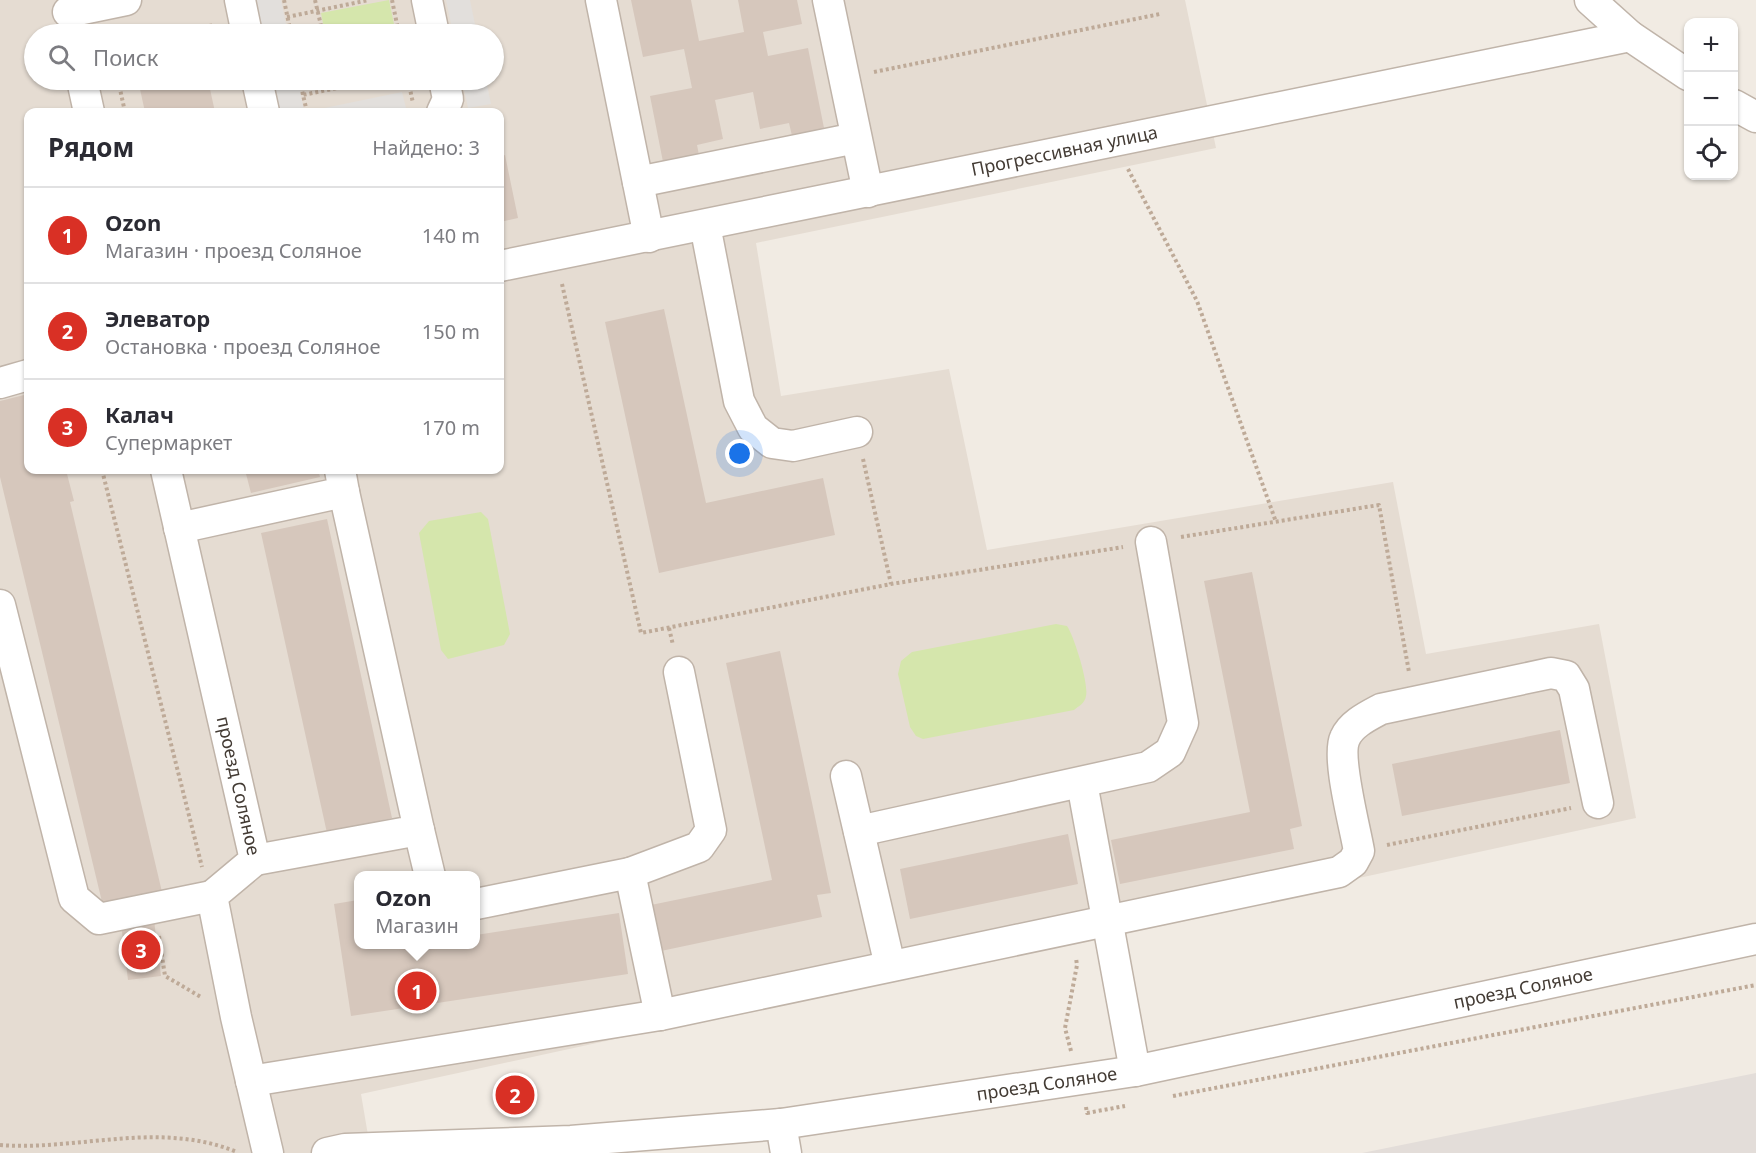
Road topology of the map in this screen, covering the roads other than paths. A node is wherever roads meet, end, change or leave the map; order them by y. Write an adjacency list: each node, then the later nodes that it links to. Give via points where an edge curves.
1 (126, 0): 6 (street)
2 (427, 0): 7 (street)
3 (601, 0): 19 (street)
4 (828, 0): 18 (street)
5 (1590, 0): 8 (street)
6 (69, 16)
7 (432, 24)
8 (1629, 36): 9 (street); 20 (street, Прогрессивная улица)
9 (1684, 72)
10 (84, 90): 14 (street)
11 (259, 90): 15 (street)
12 (446, 90): 16 (street, via 448,99)
13 (1738, 107): 17 (street)
14 (88, 108)
15 (263, 108)
16 (444, 108)
17 (1756, 117)
18 (856, 138): 19 (street); 20 (street)
19 (638, 182): 22 (street)
20 (868, 192): 21 (street, Прогрессивная улица)
21 (705, 225): 22 (street, Прогрессивная улица); 26 (street, via 739,401 753,428 772,443 793,446)
22 (649, 237): 23 (street, Прогрессивная улица)
23 (504, 265)
24 (24, 376): 25 (street)
25 (0, 383)
26 (857, 432)
27 (167, 474): 29 (street, проезд Соляное)
28 (342, 481): 29 (street); 36 (street)
29 (179, 528): 38 (street, проезд Соляное)
30 (1151, 542): 34 (street, via 1183,723 1170,752 1148,767)
31 (0, 605): 41 (street, via 74,898 99,920)
32 (679, 672): 40 (street, via 711,830 699,847)
33 (846, 776): 37 (street)
34 (1082, 783): 37 (street); 43 (street)
35 (1598, 803): 43 (street, via 1574,689 1566,676 1551,673 1381,709 1360,720 1345,738 1342,758 1359,851 1353,862 1339,872)
36 (419, 830): 38 (street); 39 (street)
37 (860, 831): 45 (street)
38 (255, 860): 41 (street, проезд Соляное)
39 (429, 871)
40 (630, 873): 42 (street); 46 (street)
41 (212, 896): 48 (street)
42 (480, 903)
43 (1107, 920): 45 (street); 47 (street)
44 (1756, 939): 47 (street, проезд Соляное)
45 (890, 966): 46 (street)
46 (660, 1015): 48 (street)
47 (1135, 1071): 49 (street, проезд Соляное)
48 (251, 1081): 51 (street)
49 (781, 1124): 50 (street, проезд Соляное); 53 (street)
50 (572, 1147): 52 (street, проезд Соляное, via 345,1149)
51 (268, 1153)
52 (327, 1153)
53 (786, 1153)

